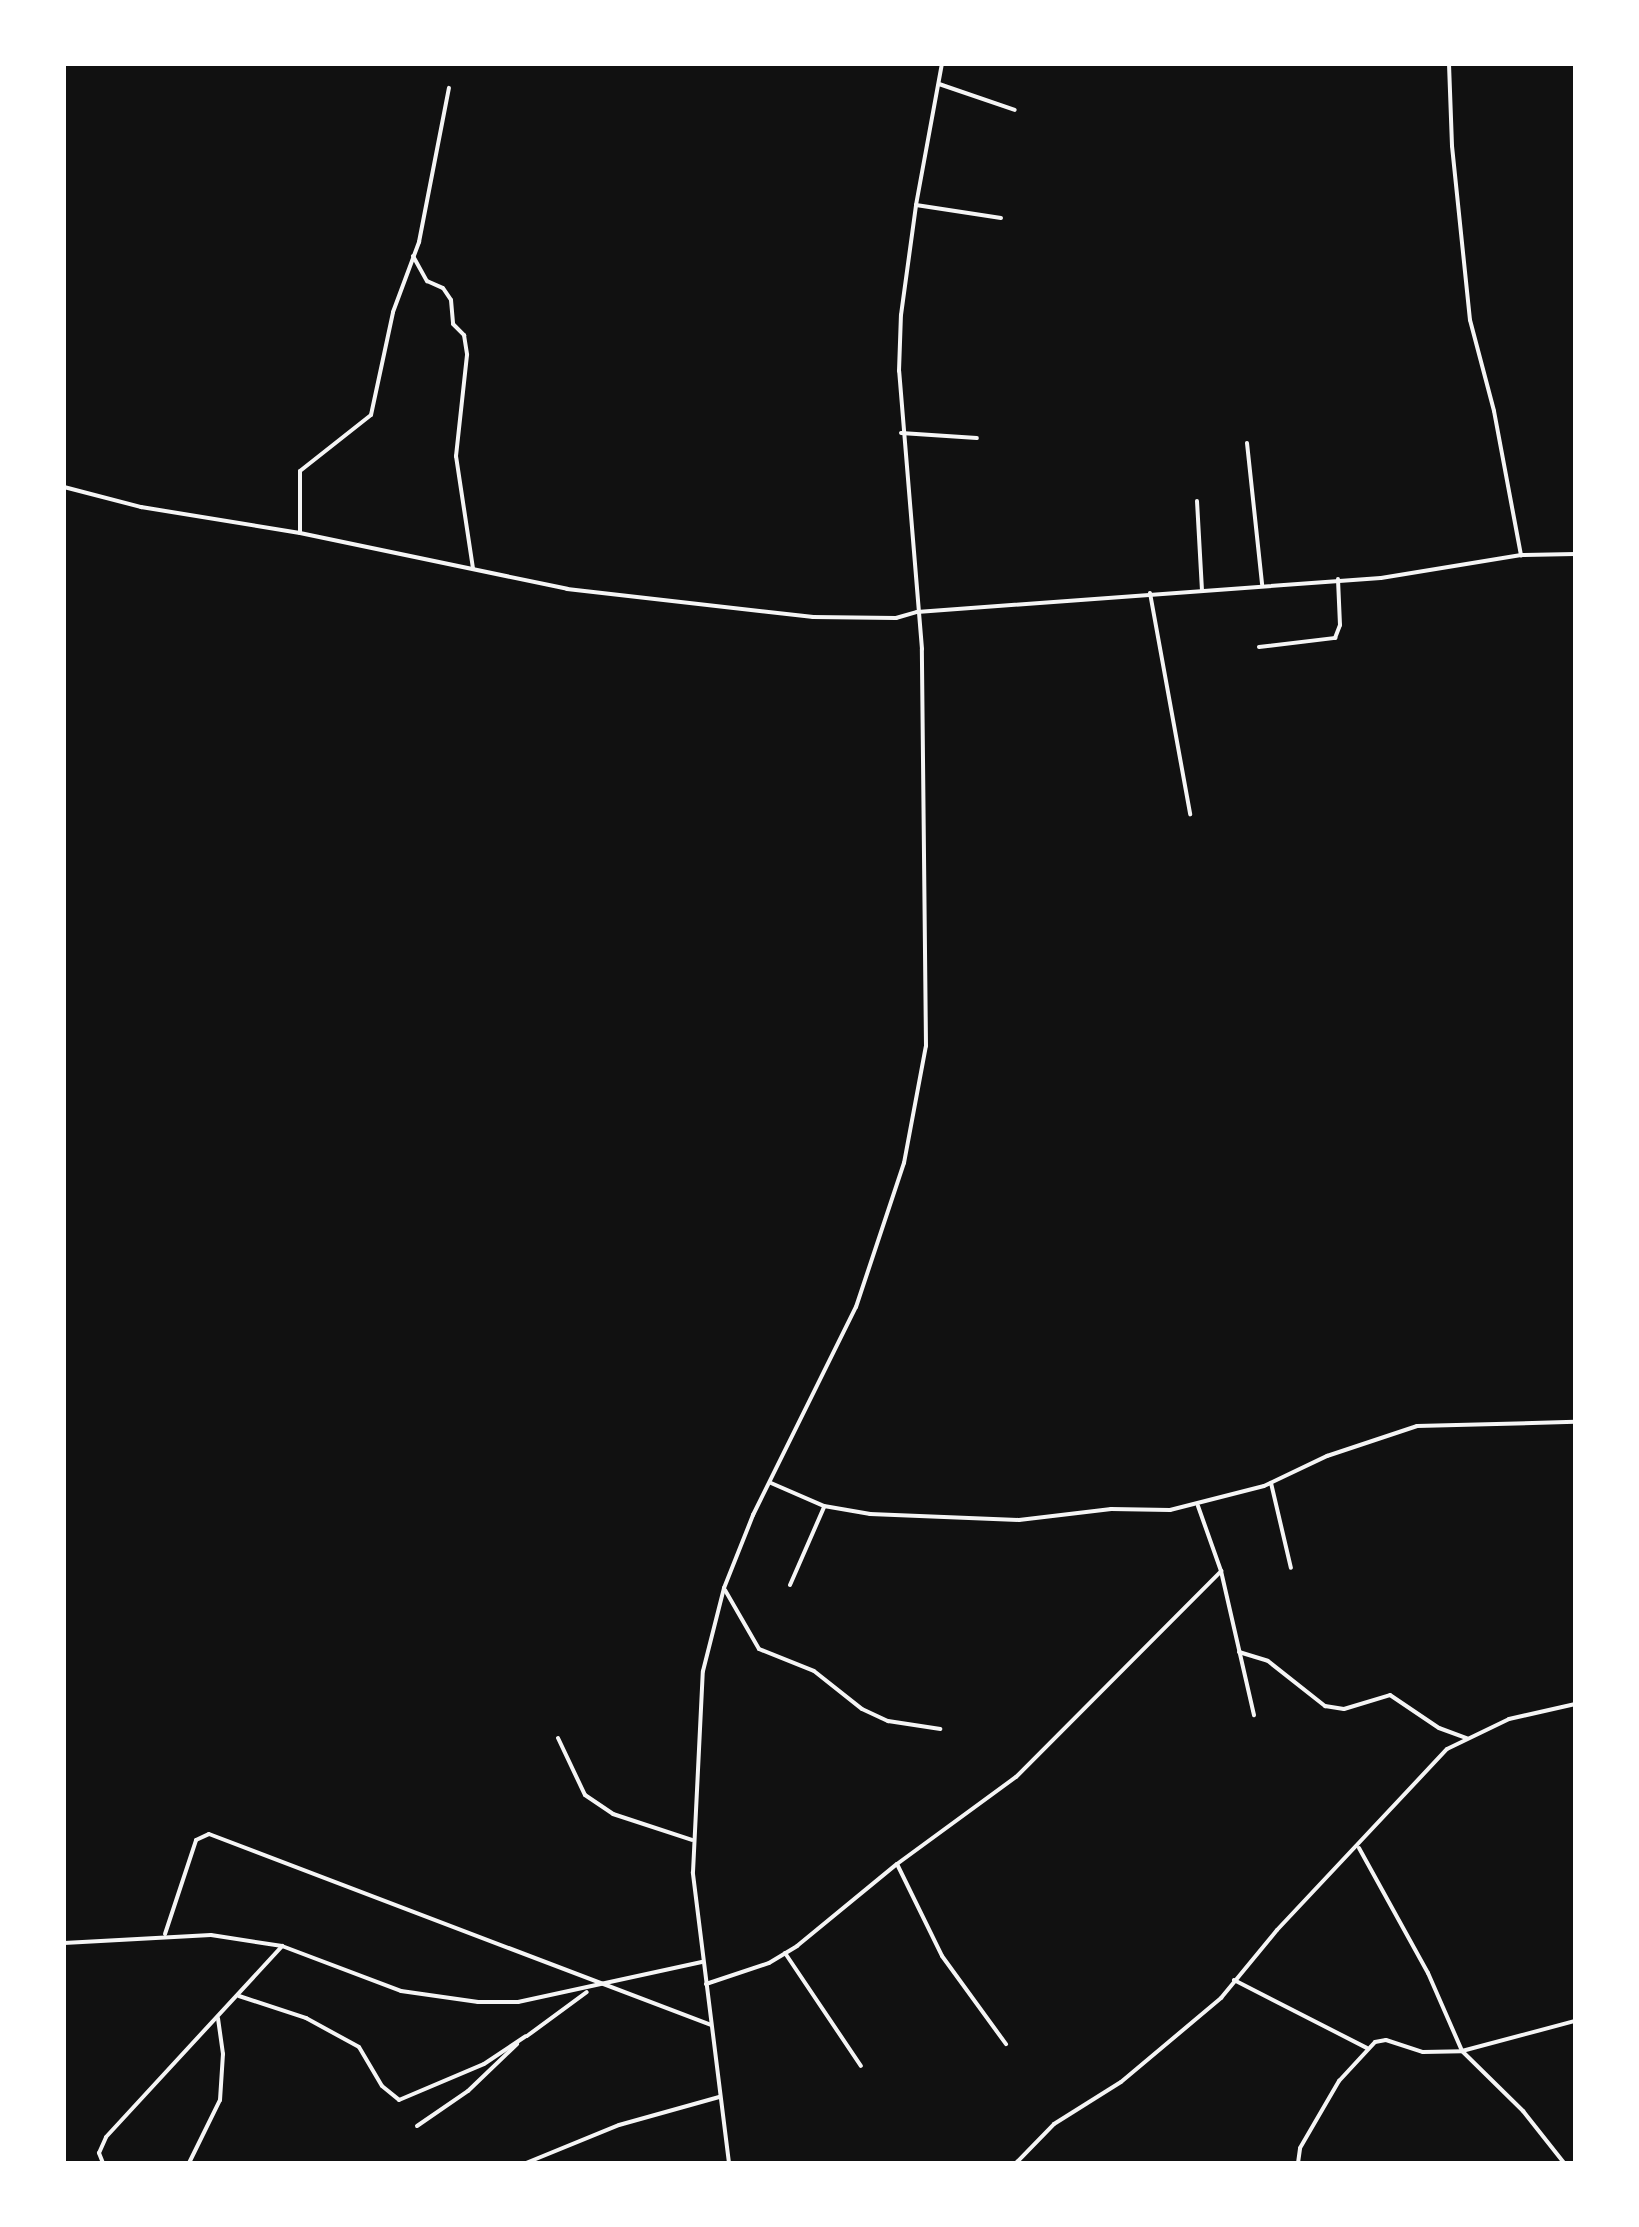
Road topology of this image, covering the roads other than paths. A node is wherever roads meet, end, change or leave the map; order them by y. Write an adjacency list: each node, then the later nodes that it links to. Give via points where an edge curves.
1 (942, 64): 3 (street)
2 (1449, 64): 16 (street, via 1470,320 1494,411)
3 (939, 84): 5 (street); 6 (street)
4 (449, 88): 8 (street)
5 (1015, 110)
6 (916, 205): 7 (street); 9 (street, via 901,315)
7 (1001, 218)
8 (413, 256): 14 (street, via 393,312 371,415 300,471); 17 (street, via 427,281 451,300 453,324 464,335 467,355 456,456)
9 (901, 433): 10 (street); 22 (street)
10 (977, 438)
11 (1247, 443): 19 (street)
12 (64, 487): 14 (street, via 141,507)
13 (1197, 501): 20 (street)
14 (300, 533): 17 (street)
15 (1575, 554): 16 (street)
16 (1521, 555): 18 (street, via 1381,578)
17 (473, 569): 22 (street, via 567,589 813,617 896,618)
18 (1338, 579): 19 (street); 23 (street, via 1340,625 1335,638)
19 (1262, 585): 20 (street)
20 (1202, 590): 21 (street)
21 (1150, 593): 22 (street); 24 (street)
22 (917, 612): 26 (street, via 928,1007 920,1092 904,1163 856,1307)
23 (1259, 647)
24 (1190, 814)
25 (1575, 1422): 27 (street, via 1417,1426 1339,1452)
26 (771, 1483): 28 (street); 33 (street)
27 (1271, 1483): 29 (street); 30 (street)
28 (824, 1506): 29 (street, via 870,1514 1019,1520); 32 (street)
29 (1198, 1506): 31 (street)
30 (1291, 1568)
31 (1221, 1571): 34 (street); 42 (street, via 1045,1754)
32 (790, 1585)
33 (724, 1588): 37 (street, via 759,1649 814,1671 862,1709 888,1721); 40 (street, via 703,1671)
34 (1239, 1652): 36 (street); 39 (street, via 1268,1661 1325,1706 1344,1709 1390,1695 1439,1728)
35 (1575, 1704): 39 (street, via 1509,1719)
36 (1254, 1715)
37 (940, 1729)
38 (558, 1738): 40 (street, via 585,1795 613,1814)
39 (1467, 1738): 41 (street, via 1447,1749)
40 (692, 1840): 47 (street)
41 (1359, 1848): 48 (street); 59 (street, via 1428,1973)
42 (897, 1864): 46 (street); 57 (street, via 942,1956)
43 (165, 1934): 44 (street); 45 (street); 50 (street, via 196,1840 209,1834)
44 (64, 1943)
45 (282, 1946): 51 (street, via 431,1999 518,2002); 52 (street)
46 (785, 1953): 49 (street); 60 (street)
47 (702, 1962): 49 (street); 50 (street)
48 (1234, 1980): 58 (street); 67 (street, via 1174,2041 1054,2124)
49 (706, 1984): 55 (street)
50 (601, 1987): 51 (street); 55 (street)
51 (590, 1989): 56 (street)
52 (239, 1996): 53 (street); 56 (street, via 306,2018 359,2047 382,2086 399,2100 484,2064)
53 (218, 2018): 63 (street, via 106,2137 99,2153); 64 (street, via 223,2054 220,2100)
54 (1575, 2021): 59 (street)
55 (711, 2025): 61 (street)
56 (526, 2036): 62 (street, via 468,2091)
57 (1006, 2044)
58 (1367, 2048): 59 (street, via 1386,2040 1423,2052); 68 (street, via 1323,2107 1300,2148)
59 (1462, 2051): 69 (street, via 1523,2111)
60 (861, 2066)
61 (719, 2097): 65 (street, via 619,2125); 66 (street)
62 (417, 2126)
63 (103, 2163)
64 (189, 2163)
65 (526, 2163)
66 (729, 2163)
67 (1016, 2163)
68 (1298, 2163)
69 (1564, 2163)

